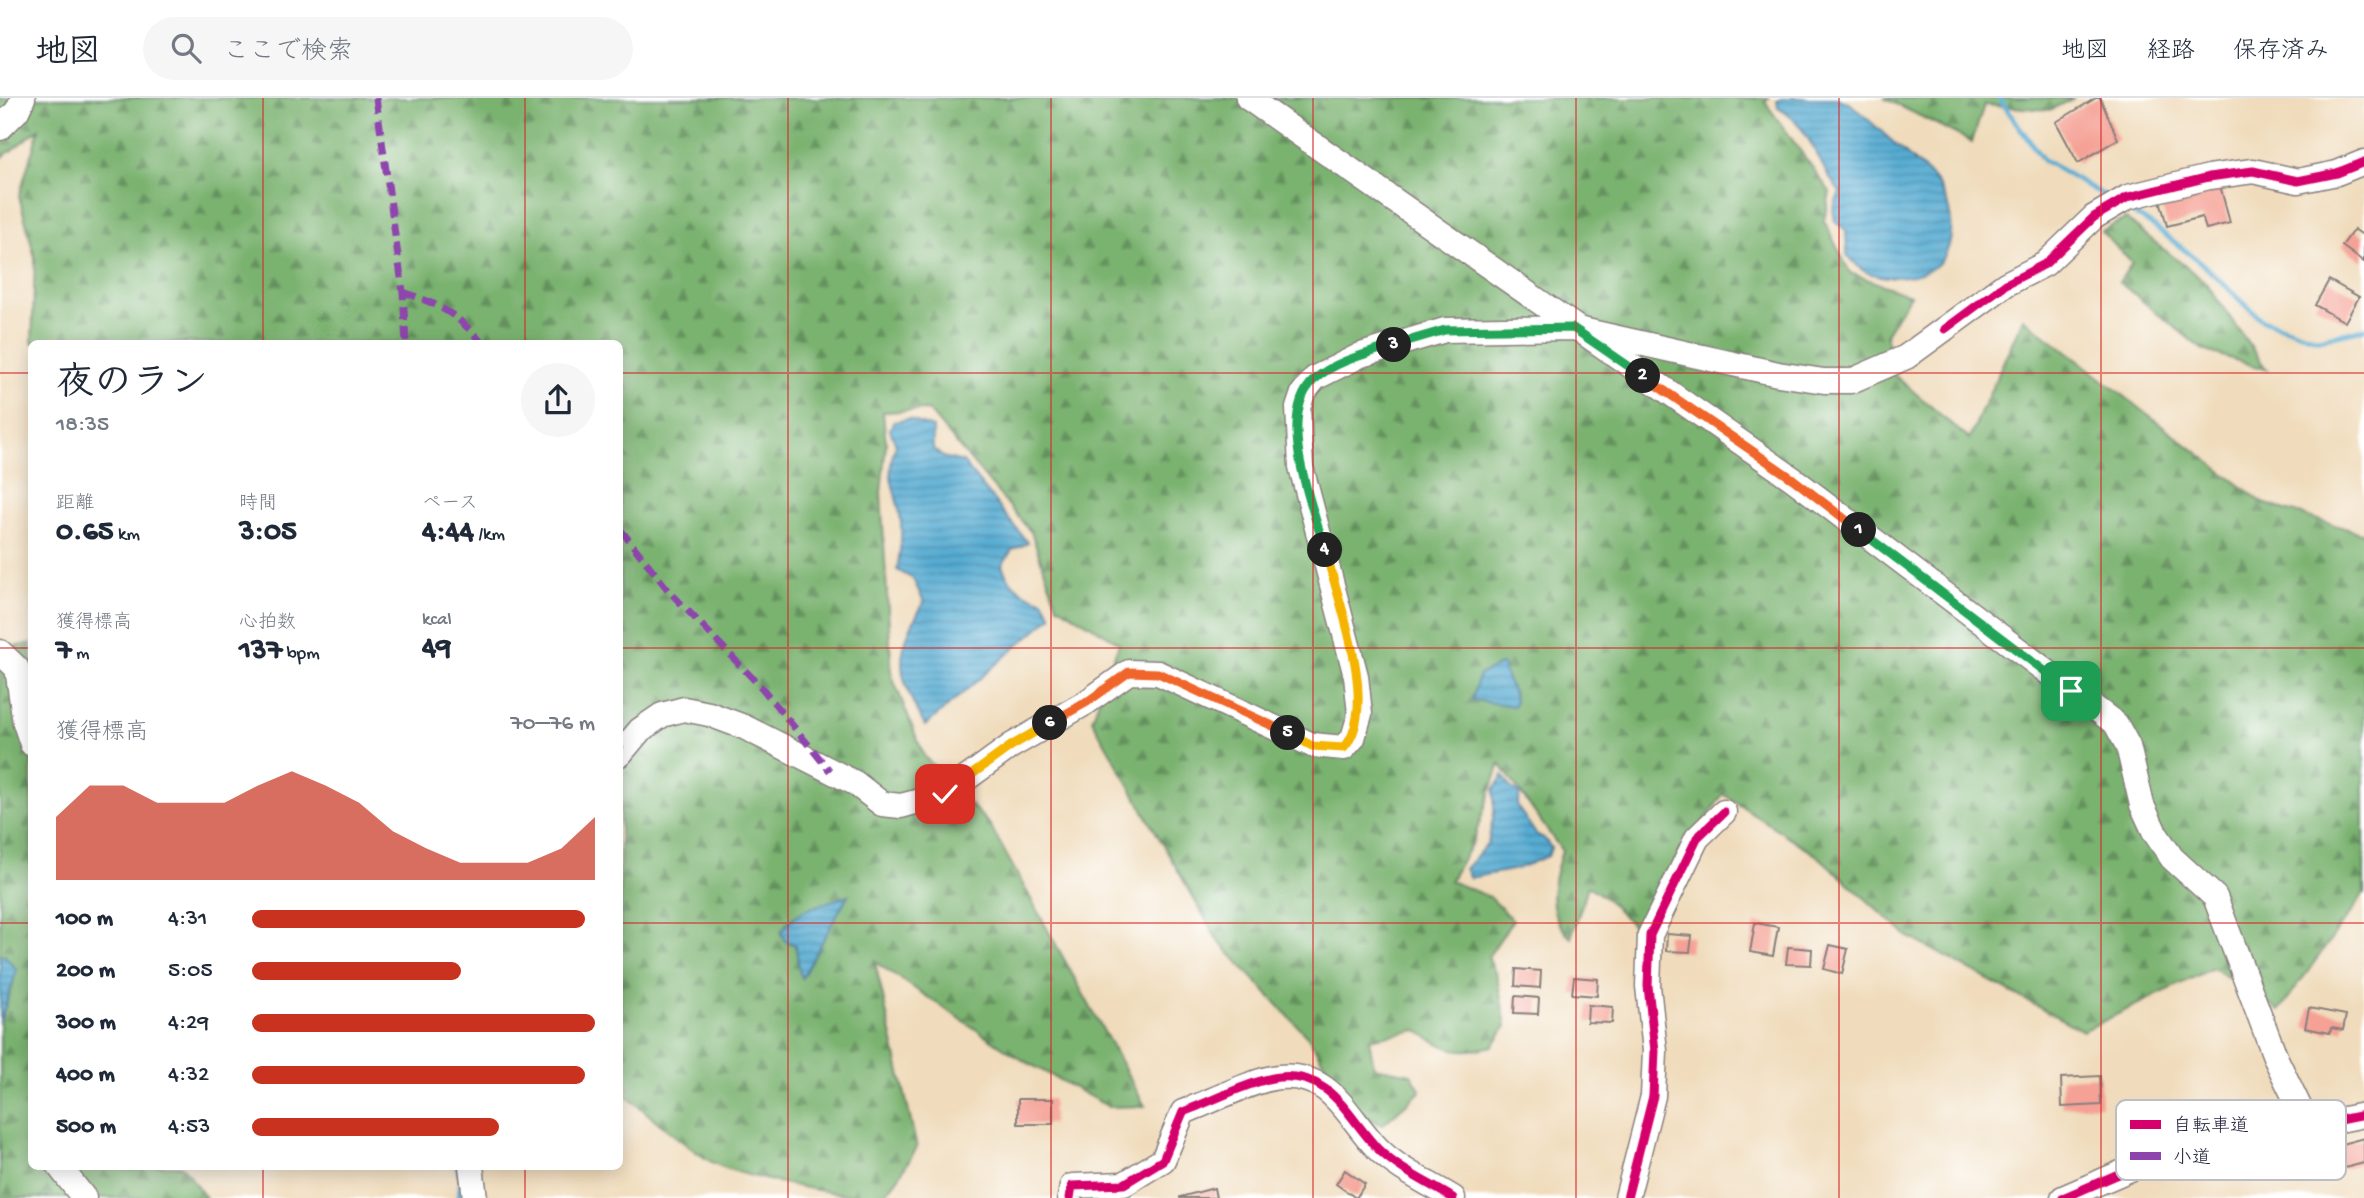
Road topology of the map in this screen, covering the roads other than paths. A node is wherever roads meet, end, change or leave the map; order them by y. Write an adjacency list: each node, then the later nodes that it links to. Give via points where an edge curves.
1 (23, 98): 3 (street)
2 (1248, 98): 5 (street)
3 (0, 128)
4 (2364, 162): 5 (street, via 2298,181 2253,171 2128,197 2094,217 2045,264 2006,284 1906,357 1851,381 1778,374)
5 (1573, 328): 8 (street, via 1445,330 1361,355 1315,379 1303,393 1298,408 1301,467 1356,676 1360,713 1353,738 1344,748 1312,746 1158,673 1129,672 1011,746 945,794 901,806 881,804 855,783 744,727 684,709 662,715 640,730); 10 (street, via 1793,479 2116,724 2128,746 2155,833 2172,858 2215,897)
6 (16, 663): 7 (street)
7 (28, 732)
8 (623, 750)
9 (1724, 812): 20 (street, via 1697,838 1650,935 1653,1096)
10 (2296, 1100)
11 (2364, 1115): 12 (street)
12 (2346, 1119)
13 (62, 1170): 16 (street)
14 (472, 1170): 17 (street)
15 (2116, 1175): 21 (street)
16 (84, 1198)
17 (475, 1198)
18 (1070, 1198): 19 (street, via 1072,1186 1124,1184 1163,1160 1183,1112 1276,1077 1304,1077 1321,1084 1378,1149)
19 (1453, 1198)
20 (1627, 1198)
21 (2063, 1198)

